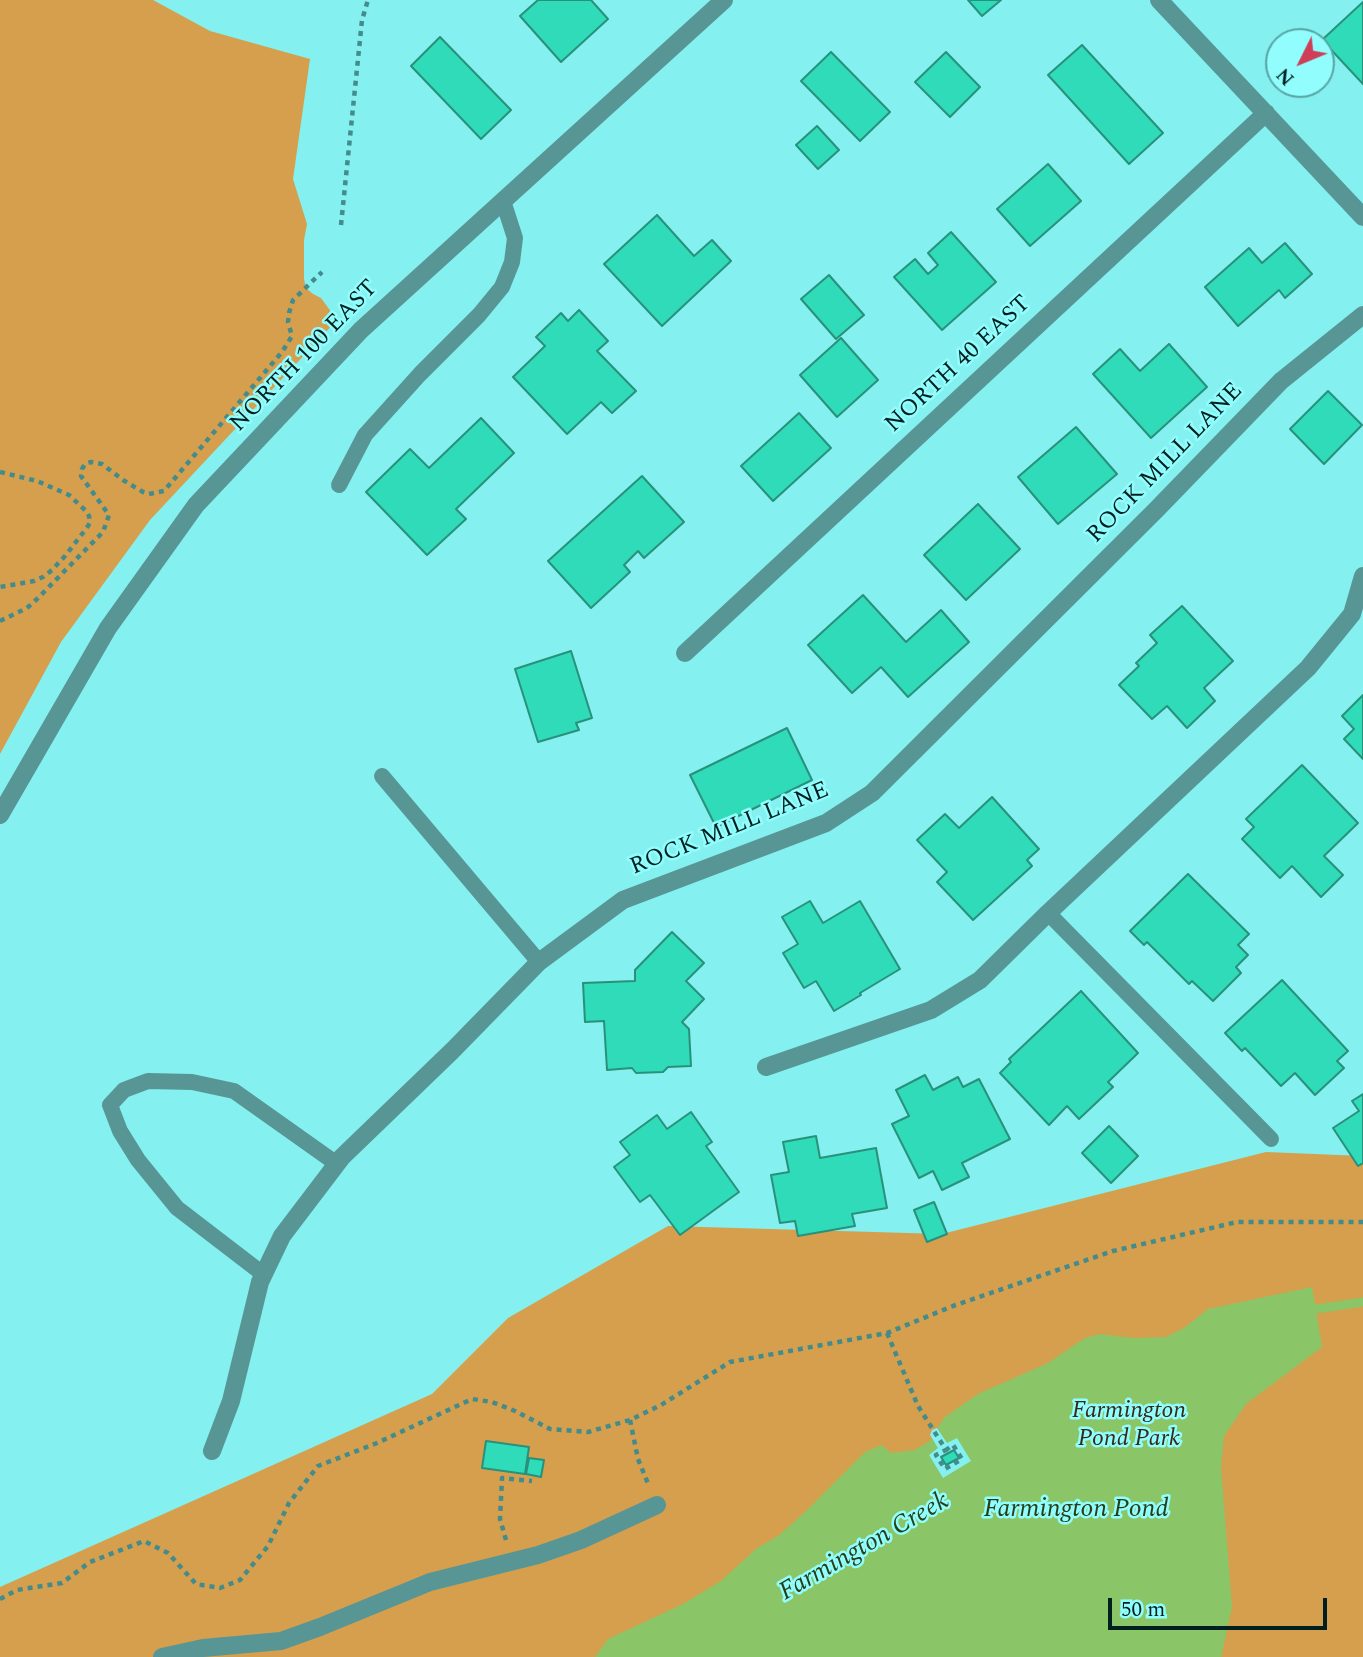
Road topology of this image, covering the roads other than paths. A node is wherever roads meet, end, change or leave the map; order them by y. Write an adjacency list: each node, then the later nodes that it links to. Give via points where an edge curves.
1 (724, 0): 4 (street, NORTH 100 EAST)
2 (1159, 0): 3 (street)
3 (1266, 113): 5 (street); 9 (street, NORTH 40 EAST)
4 (503, 201): 7 (lane, via 515,238 502,287 365,435); 11 (street, NORTH 100 EAST, via 361,330 196,505 108,628)
5 (1363, 217)
6 (1363, 315): 13 (street, ROCK MILL LANE, via 1281,381 872,793 826,823 622,900)
7 (339, 485)
8 (1362, 581): 12 (street, via 1352,614 1308,668)
9 (684, 653)
10 (382, 776): 13 (lane)
11 (0, 815)
12 (1048, 913): 14 (street, via 980,980 931,1010); 15 (lane)
13 (539, 962): 16 (street, ROCK MILL LANE)
14 (766, 1066)
15 (1271, 1139)
16 (337, 1164): 17 (street, ROCK MILL LANE, via 282,1236); 17 (lane, via 234,1091 192,1082 148,1081 124,1090 110,1105 138,1160 177,1208)
17 (263, 1274): 18 (street, ROCK MILL LANE, via 231,1401)
18 (212, 1451)
19 (657, 1505): 20 (street, via 581,1540 430,1582 281,1641 203,1648)
20 (163, 1657)

